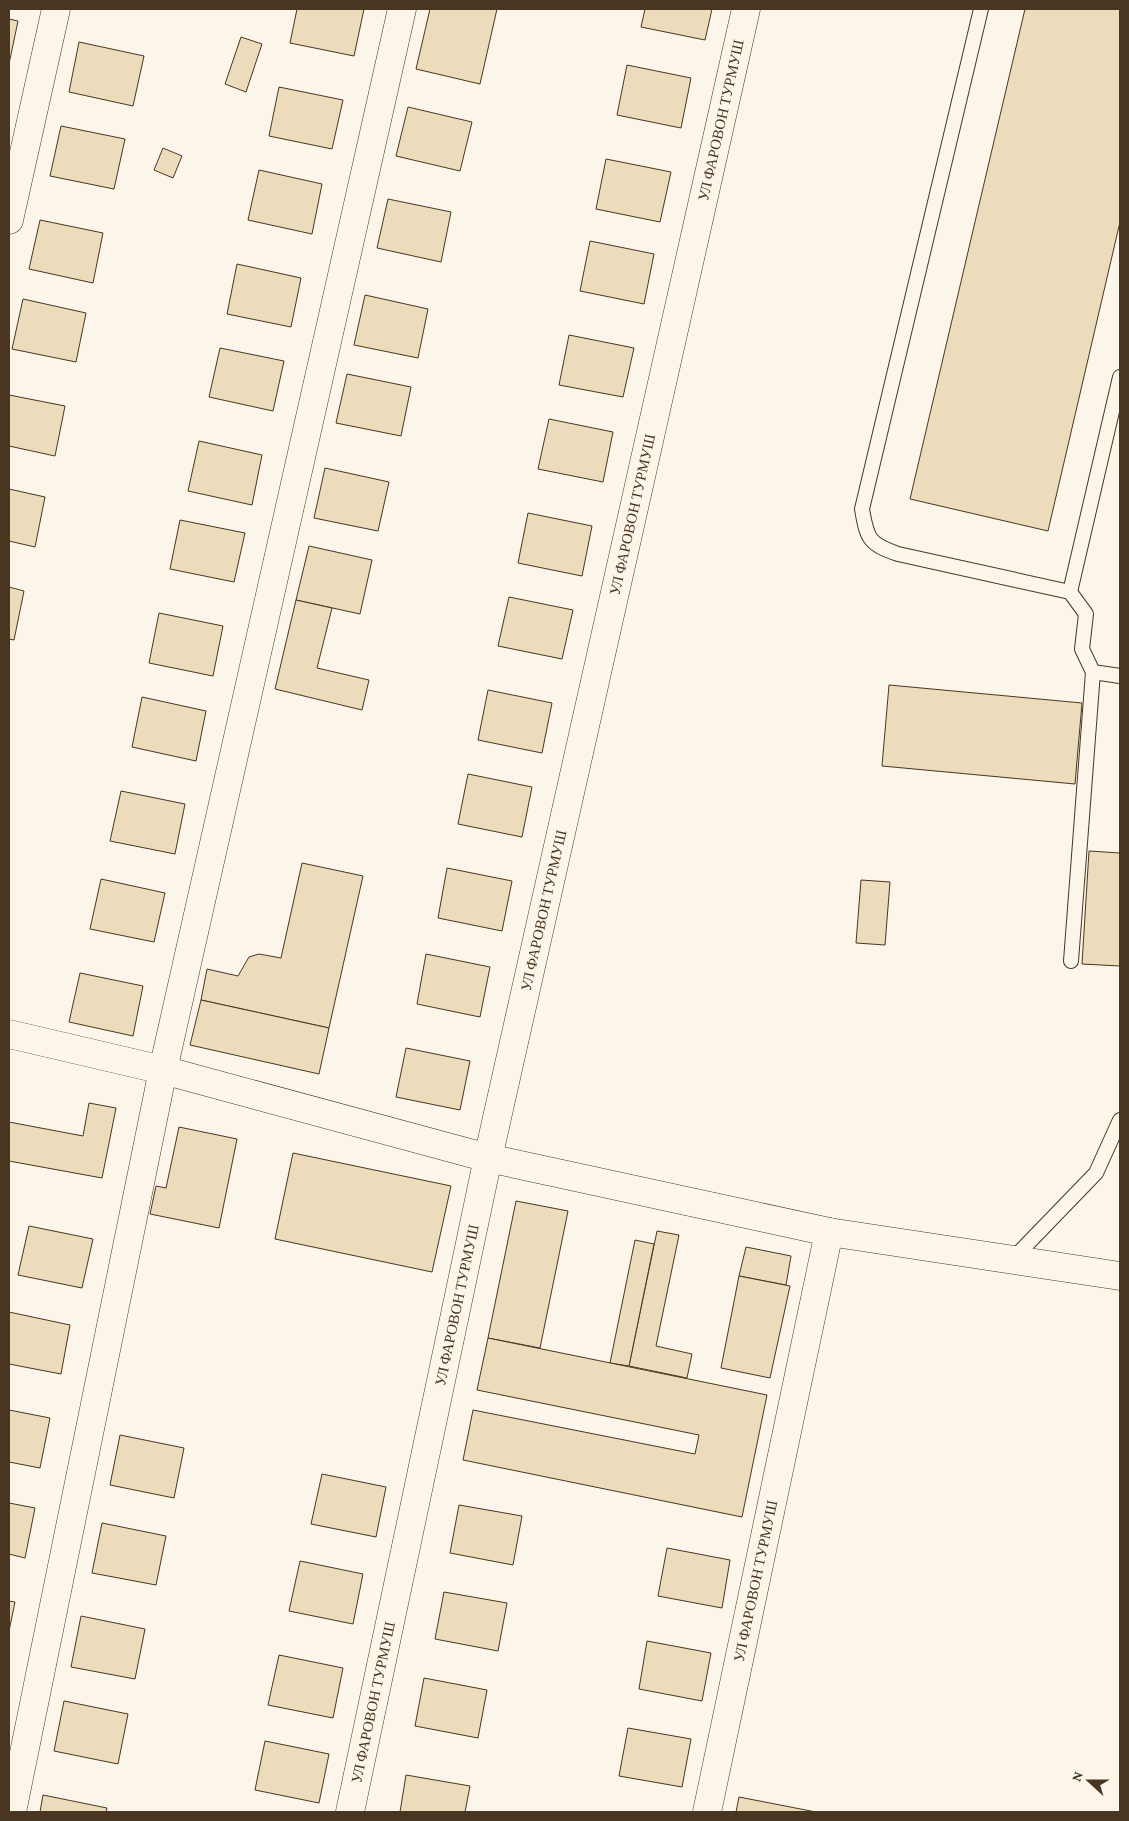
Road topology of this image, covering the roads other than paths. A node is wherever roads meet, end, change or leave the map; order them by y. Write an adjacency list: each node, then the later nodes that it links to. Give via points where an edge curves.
1 (56, 9): 5 (street)
2 (402, 9): 12 (street)
3 (746, 9): 14 (street, УЛ ФАРОВОН ТУРМУШ)
4 (981, 9): 7 (lane, via 862,509 866,533 878,547)
5 (9, 220)
6 (1120, 377): 7 (lane)
7 (1070, 592): 8 (lane, via 1086,614 1082,649)
8 (1093, 672): 9 (lane); 10 (lane)
9 (1120, 676)
10 (1071, 961)
11 (9, 1034): 12 (street)
12 (163, 1070): 14 (street); 18 (street)
13 (1120, 1120): 16 (lane, via 1096,1174)
14 (488, 1158): 15 (street); 19 (street, УЛ ФАРОВОН ТУРМУШ)
15 (829, 1232): 16 (street); 20 (street, УЛ ФАРОВОН ТУРМУШ)
16 (1012, 1260): 17 (street)
17 (1120, 1276)
18 (12, 1812)
19 (350, 1812)
20 (707, 1812)

